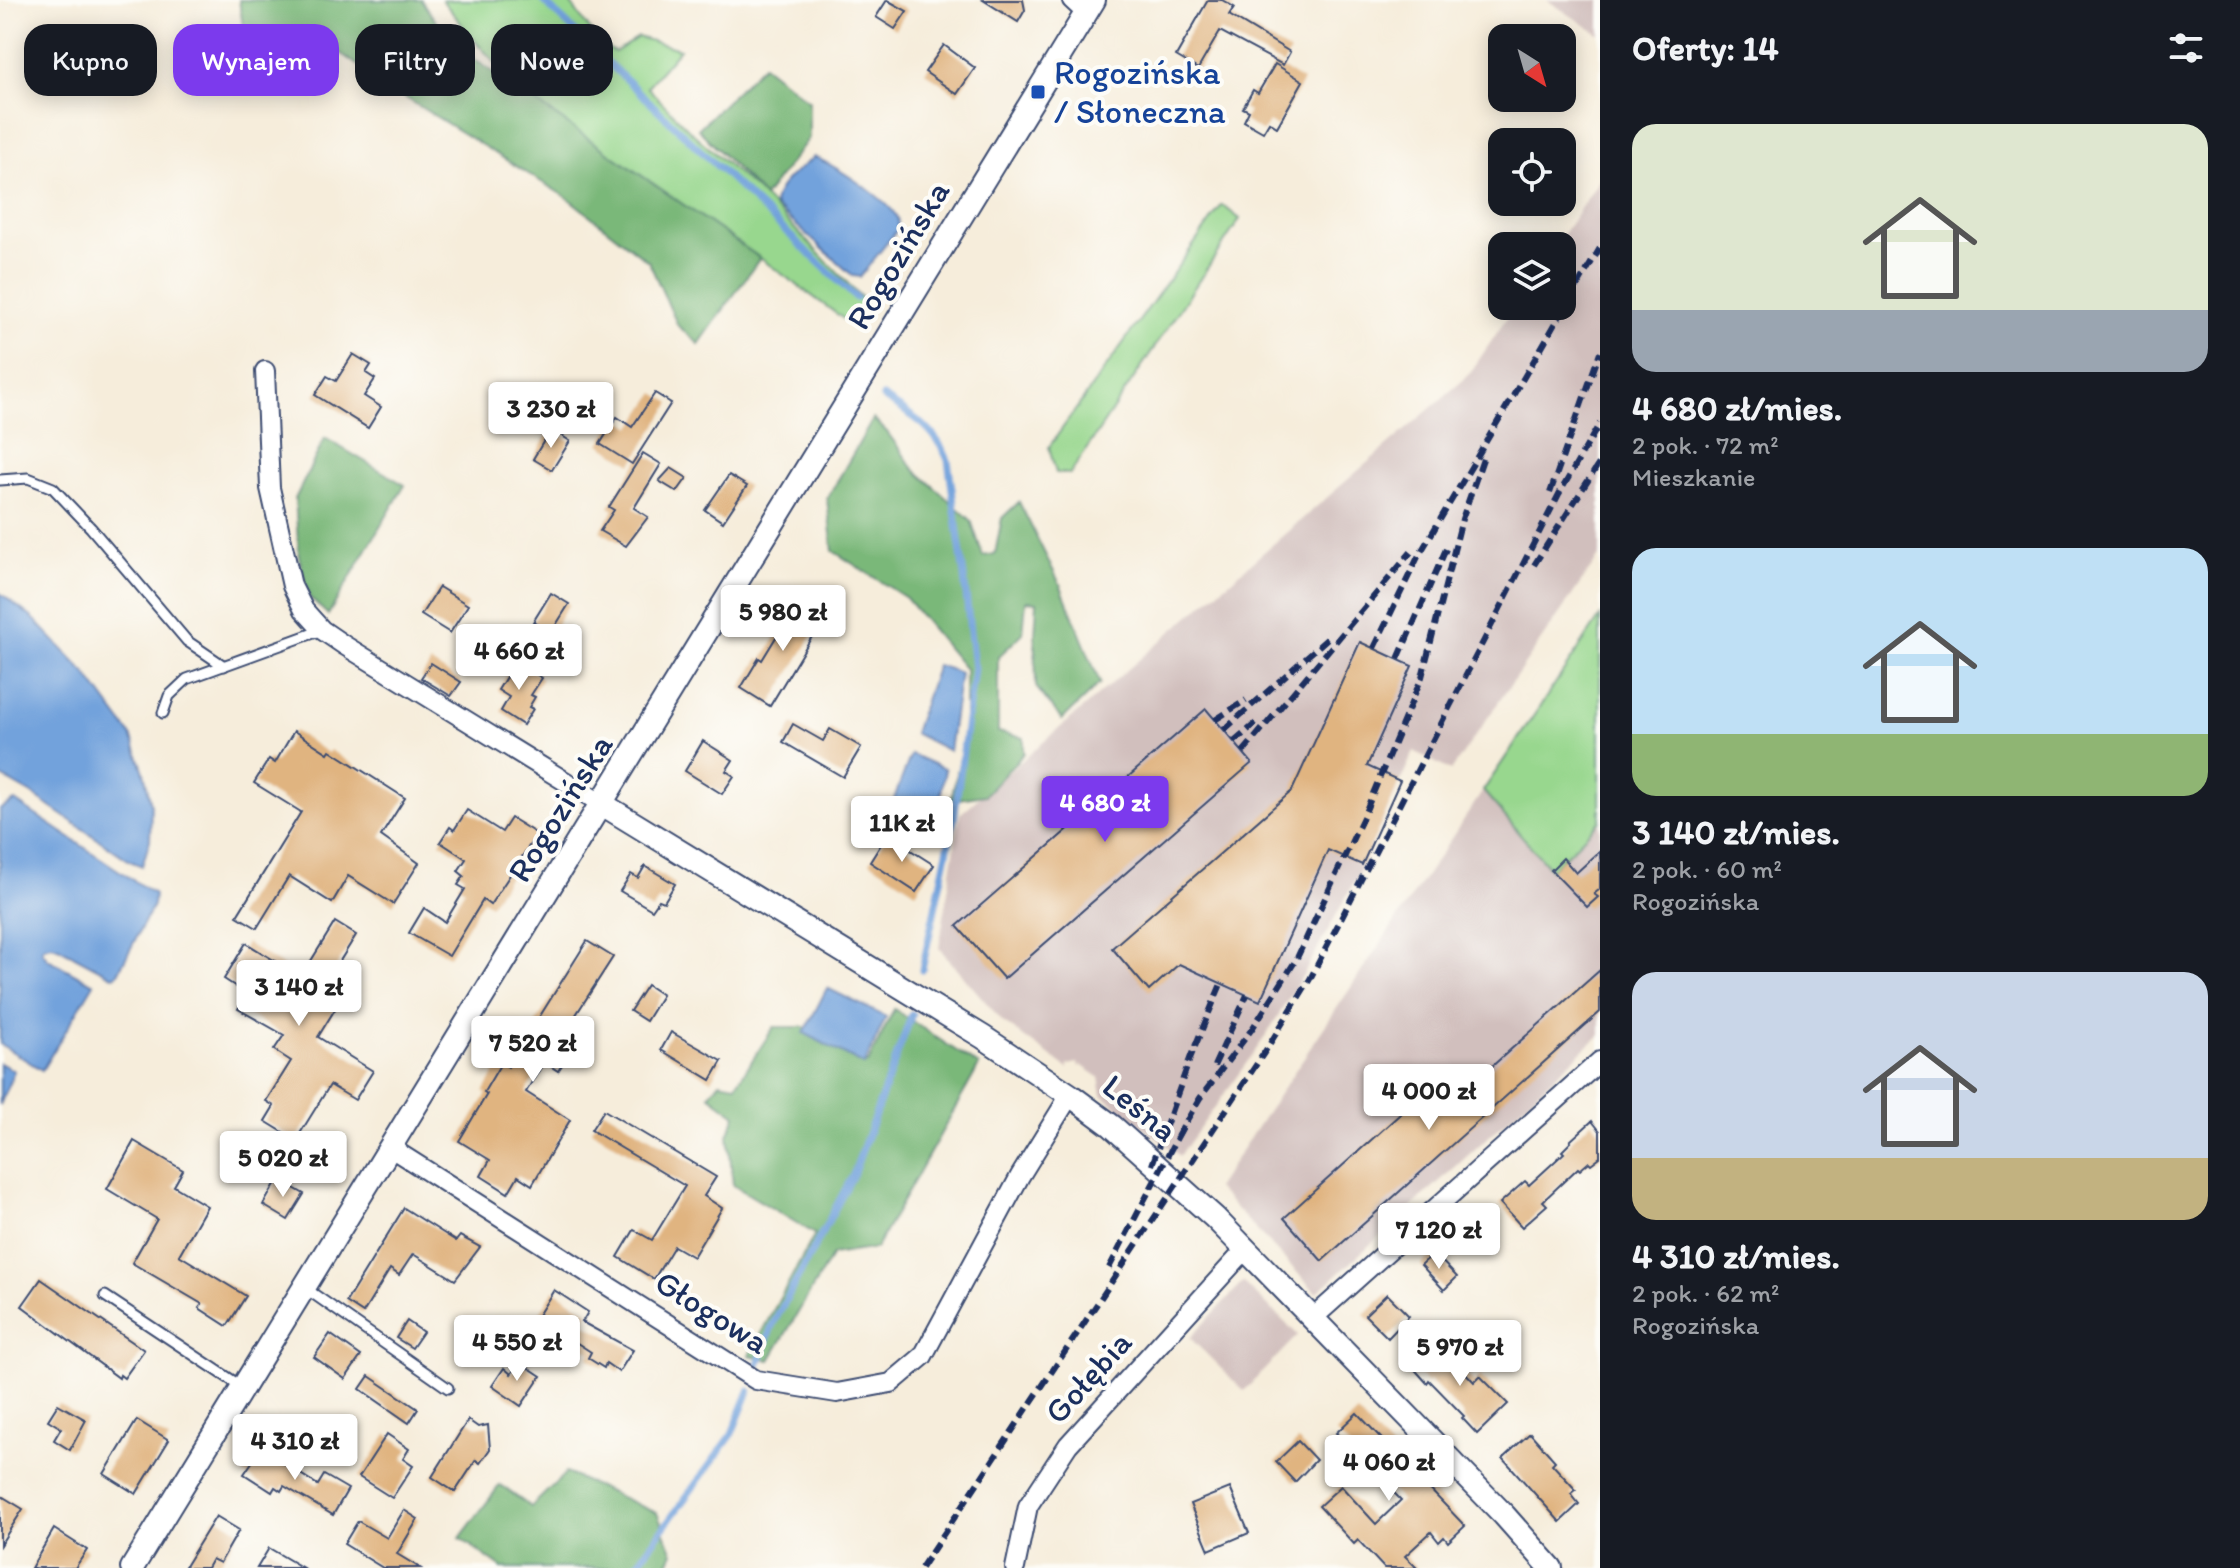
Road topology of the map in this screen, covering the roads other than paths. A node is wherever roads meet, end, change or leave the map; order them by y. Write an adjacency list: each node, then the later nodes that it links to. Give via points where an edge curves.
1 (1084, 4): 7 (street, Rogozińska)
2 (265, 371): 4 (street, via 270,488 292,586)
3 (0, 480): 5 (lane, via 28,478 53,488 187,641)
4 (322, 630): 5 (lane); 7 (street)
5 (224, 666): 6 (lane, via 187,679 169,696)
6 (163, 713)
7 (602, 804): 9 (street, Leśna); 10 (street, Rogozińska)
8 (1600, 1061): 14 (street)
9 (1070, 1095): 10 (street, Głogowa, via 923,1356 891,1383 837,1393 756,1380); 11 (street, Leśna, via 1153,1161)
10 (391, 1148): 12 (street, Rogozińska)
11 (1246, 1249): 14 (street, Leśna); 18 (street, Gołębia, via 1068,1445 1028,1506)
12 (305, 1288): 15 (street, Rogozińska); 16 (lane)
13 (105, 1296): 15 (lane)
14 (1313, 1318): 19 (street, Leśna)
15 (242, 1387): 17 (street, Rogozińska)
16 (448, 1388)
17 (132, 1568)
18 (1015, 1568)
19 (1551, 1568)

